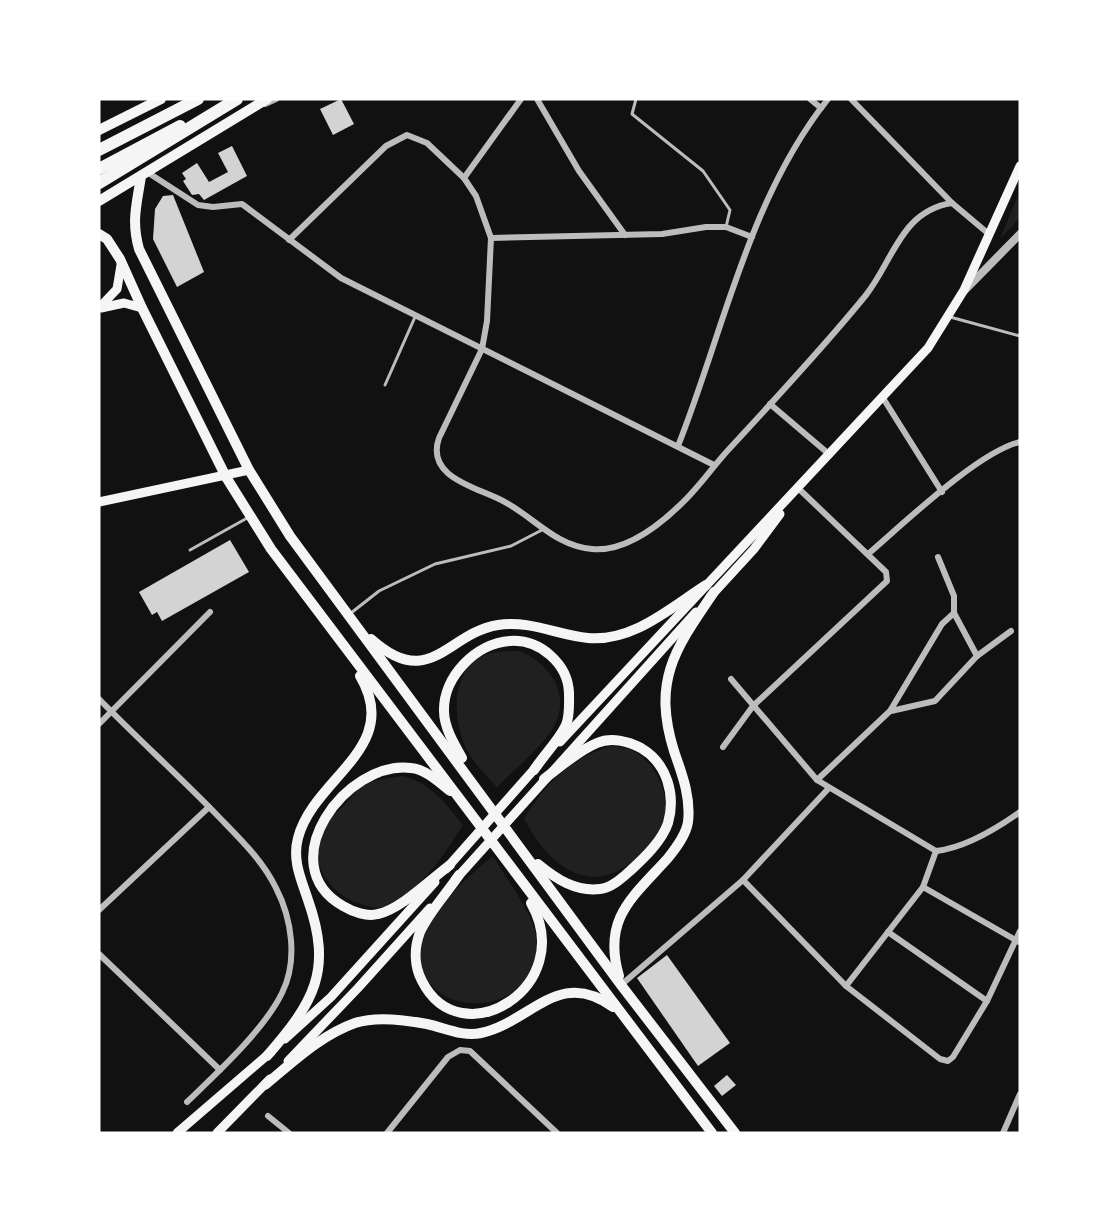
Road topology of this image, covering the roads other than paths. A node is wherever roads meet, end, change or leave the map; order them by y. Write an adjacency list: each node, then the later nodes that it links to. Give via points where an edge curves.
1 (161, 99): 15 (main road)
2 (198, 99): 16 (highway)
3 (224, 99): 18 (highway)
4 (237, 99): 21 (highway)
5 (267, 99): 14 (main road)
6 (276, 99): 14 (street)
7 (521, 99): 20 (street)
8 (537, 99): 27 (street, via 579,171)
9 (636, 99): 24 (lane, via 632,114 704,172 730,210)
10 (810, 99): 13 (street)
11 (828, 99): 13 (street)
12 (851, 99): 23 (street)
13 (821, 108): 29 (street, via 800,139)
14 (243, 115): 19 (main road)
15 (99, 130)
16 (99, 150)
17 (1020, 166): 28 (main road)
18 (99, 169)
19 (144, 174): 22 (main road); 31 (street, via 198,206 242,204); 47 (main road, via 134,212 139,249)
20 (464, 178): 30 (street, via 480,204); 31 (street, via 427,142 407,135 386,146)
21 (99, 183)
22 (99, 201)
23 (952, 203): 28 (street); 42 (street, via 935,206 913,221 866,295)
24 (726, 227): 27 (street); 29 (street)
25 (99, 234): 32 (main road)
26 (1020, 234): 33 (street)
27 (625, 235): 30 (street)
28 (990, 235): 33 (main road)
29 (752, 237): 44 (street)
30 (491, 238): 39 (street)
31 (289, 240): 36 (street, via 341,278)
32 (120, 259): 34 (main road); 35 (main road, via 122,273 117,289)
33 (964, 290): 37 (main road)
34 (142, 308): 35 (main road, via 124,303); 48 (main road)
35 (99, 309)
36 (415, 317): 39 (street); 40 (lane)
37 (950, 317): 38 (lane); 41 (main road)
38 (1020, 336)
39 (482, 349): 44 (street); 53 (street, via 439,438 437,460 453,477 506,502)
40 (385, 385)
41 (883, 398): 45 (main road); 50 (street)
42 (770, 404): 45 (street); 46 (street)
43 (1020, 442): 50 (street, via 999,449)
44 (678, 446): 46 (street)
45 (830, 455): 49 (main road)
46 (714, 465): 53 (street, via 681,505 633,540 610,549 570,544)
47 (249, 470): 48 (main road); 60 (main road)
48 (226, 477): 51 (main road); 52 (main road)
49 (798, 488): 55 (street); 57 (main road, via 754,549)
50 (942, 492): 55 (street)
51 (99, 502)
52 (251, 516): 54 (lane); 62 (main road)
53 (542, 530): 60 (lane, via 511,546 435,564 379,591)
54 (190, 550)
55 (868, 554): 66 (street, via 886,572 886,581)
56 (938, 557): 59 (street, via 954,596)
57 (710, 588): 60 (main road, via 638,629 618,636 588,638 536,626 500,625 484,628 444,654 420,661 399,658 380,647); 71 (main road); 72 (main road); 91 (main road, via 679,642 664,698 669,733 688,794 688,824 672,852 627,904 616,923 616,965)
58 (210, 612): 68 (street)
59 (954, 613): 63 (street); 67 (street, via 942,624)
60 (349, 619): 74 (main road)
61 (1011, 632): 63 (street)
62 (335, 635): 76 (main road); 95 (main road, via 368,689 372,719 362,749 317,800 298,839 296,865 315,920 320,961 308,1003)
63 (977, 656): 67 (street, via 935,701)
64 (731, 679): 66 (street)
65 (99, 699): 68 (street)
66 (753, 706): 70 (street); 73 (street)
67 (890, 711): 73 (street)
68 (111, 712): 69 (street); 77 (street)
69 (99, 724)
70 (723, 747)
71 (534, 770): 74 (main road, via 567,724 568,679 556,659 536,646 511,641 483,649 460,667 445,697 446,724); 81 (main road)
72 (544, 779): 80 (main road, via 598,742 631,743 651,754 668,776 667,824 647,855 603,889 566,883); 83 (main road)
73 (817, 780): 75 (street)
74 (477, 787): 80 (main road)
75 (828, 789): 79 (street); 84 (street)
76 (464, 802): 81 (main road, via 413,768 389,768 354,785 330,812 318,828 312,857 318,881 335,902 364,914 379,914 398,904); 82 (main road)
77 (209, 807): 86 (street); 96 (street, via 260,862 277,888 292,950 290,973 282,994)
78 (1020, 812): 79 (street, via 1002,825 950,849)
79 (936, 851): 85 (street)
80 (526, 854): 91 (main road)
81 (450, 865): 95 (main road, via 331,997)
82 (511, 866): 83 (main road, via 542,927 542,953 534,977 525,989 494,1011 466,1014 448,1009 426,989 419,976 415,955 421,932); 94 (main road)
83 (459, 875): 97 (main road)
84 (742, 880): 91 (street); 92 (street)
85 (923, 887): 88 (street); 89 (street)
86 (99, 910)
87 (1020, 931): 89 (street)
88 (888, 932): 92 (street); 93 (street)
89 (1018, 941): 93 (street)
90 (99, 954): 96 (street)
91 (621, 985): 107 (main road)
92 (846, 986): 93 (street, via 940,1059 948,1061)
93 (987, 1001)
94 (621, 1012): 97 (main road, via 598,997 568,992 544,999 504,1026 480,1033 467,1034 425,1024 373,1020 356,1023 329,1034); 106 (main road)
95 (267, 1056): 101 (main road)
96 (220, 1070): 99 (street)
97 (265, 1084): 102 (main road)
98 (1020, 1094): 108 (street)
99 (187, 1102)
100 (268, 1116): 103 (street)
101 (177, 1133)
102 (216, 1133)
103 (289, 1133)
104 (387, 1133): 105 (street, via 448,1057 460,1050 471,1051)
105 (557, 1133)
106 (712, 1133)
107 (735, 1133)
108 (1003, 1133)

